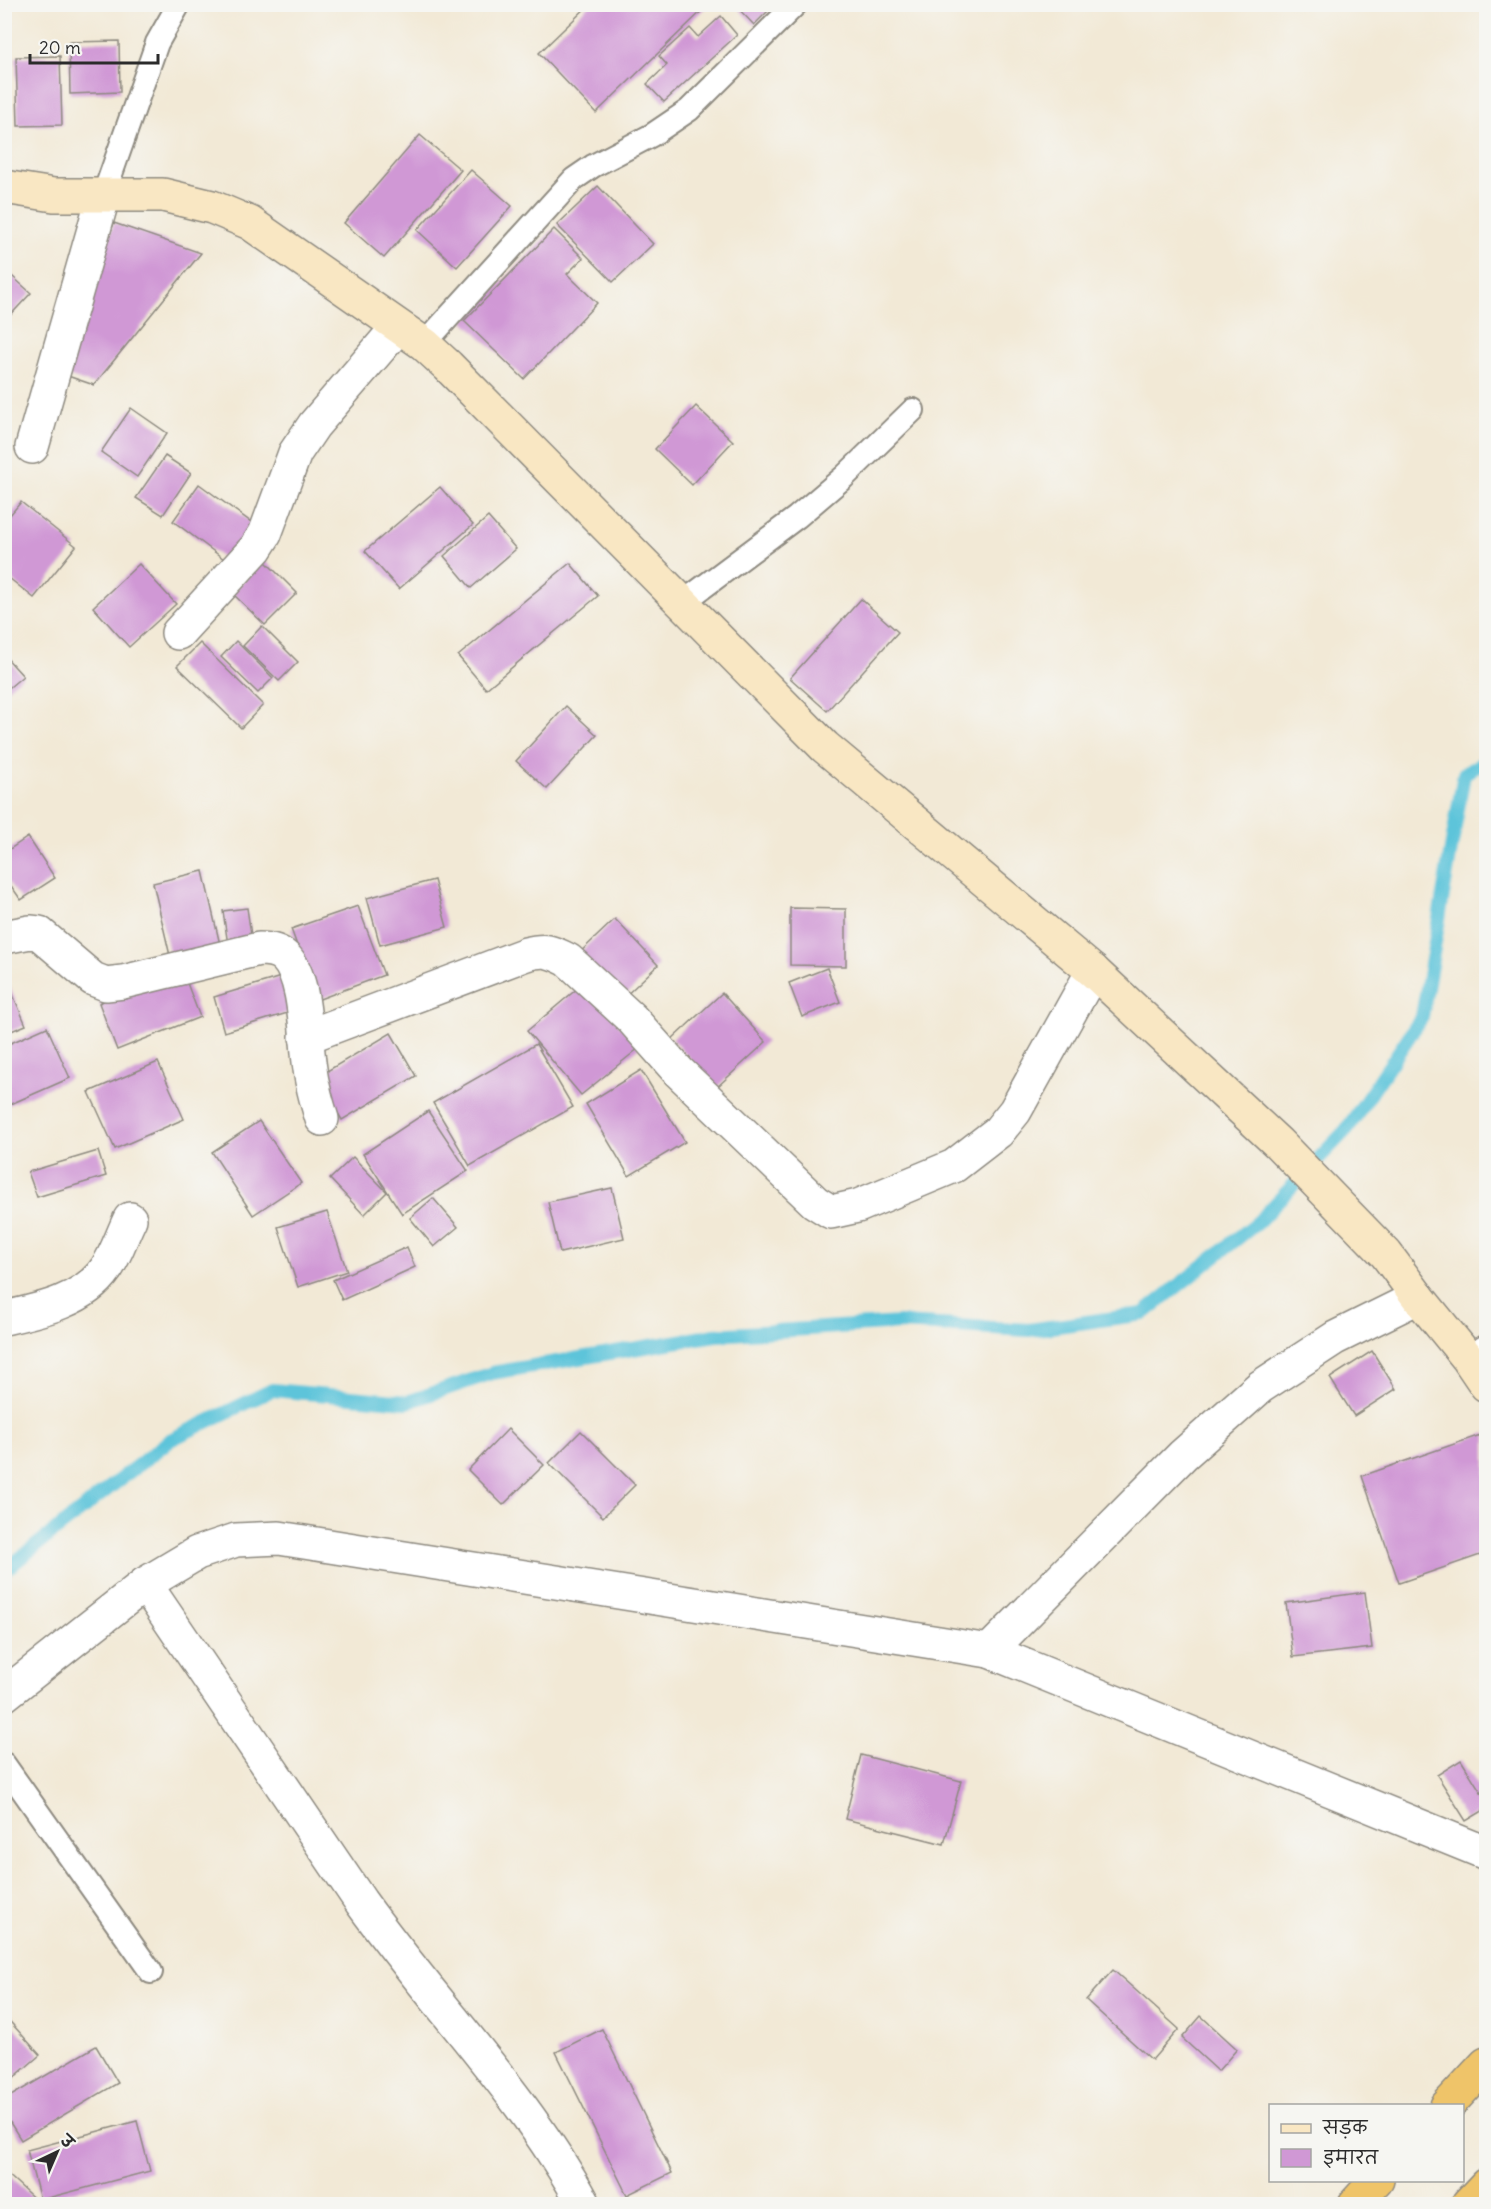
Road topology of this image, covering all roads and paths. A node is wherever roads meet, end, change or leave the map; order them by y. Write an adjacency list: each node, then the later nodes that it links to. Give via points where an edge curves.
1 (179, 4): 4 (lane, via 157,43)
2 (796, 4): 5 (lane, via 689,110 574,179)
3 (4, 187): 4 (street, via 54,195)
4 (104, 194): 5 (street, via 163,195 212,207 250,223); 7 (street)
5 (411, 336): 8 (street, via 448,366); 9 (street, via 314,425 296,453 256,548)
6 (913, 410): 8 (lane, via 805,510)
7 (32, 447)
8 (682, 603): 11 (street, via 825,747)
9 (178, 633)
10 (4, 938): 12 (street, via 39,933 93,979 106,984 270,949 284,956 295,972)
11 (1093, 971): 12 (street, via 1015,1111 998,1132 954,1166 858,1206 831,1212 814,1202 679,1072 632,1019 568,960 556,954 542,950 526,954); 15 (street, via 1278,1143 1386,1254)
12 (306, 1037): 13 (street)
13 (322, 1119)
14 (130, 1219): 16 (street, via 106,1269 80,1294 44,1310)
15 (1418, 1298): 17 (street); 20 (street, via 1335,1338 1260,1387 1183,1455)
16 (4, 1318)
17 (1477, 1352): 18 (street)
18 (1486, 1385)
19 (145, 1584): 20 (street, via 197,1553 236,1540 279,1539); 21 (street); 29 (street, via 361,1902 522,2106)
20 (989, 1651): 23 (street)
21 (4, 1695)
22 (4, 1764): 24 (lane)
23 (1486, 1853)
24 (151, 1972)
25 (1486, 2064): 26 (highway)
26 (1449, 2104)
27 (1376, 2182): 30 (highway)
28 (1486, 2185): 31 (highway)
29 (584, 2205)
30 (1355, 2205)
31 (1468, 2205)

